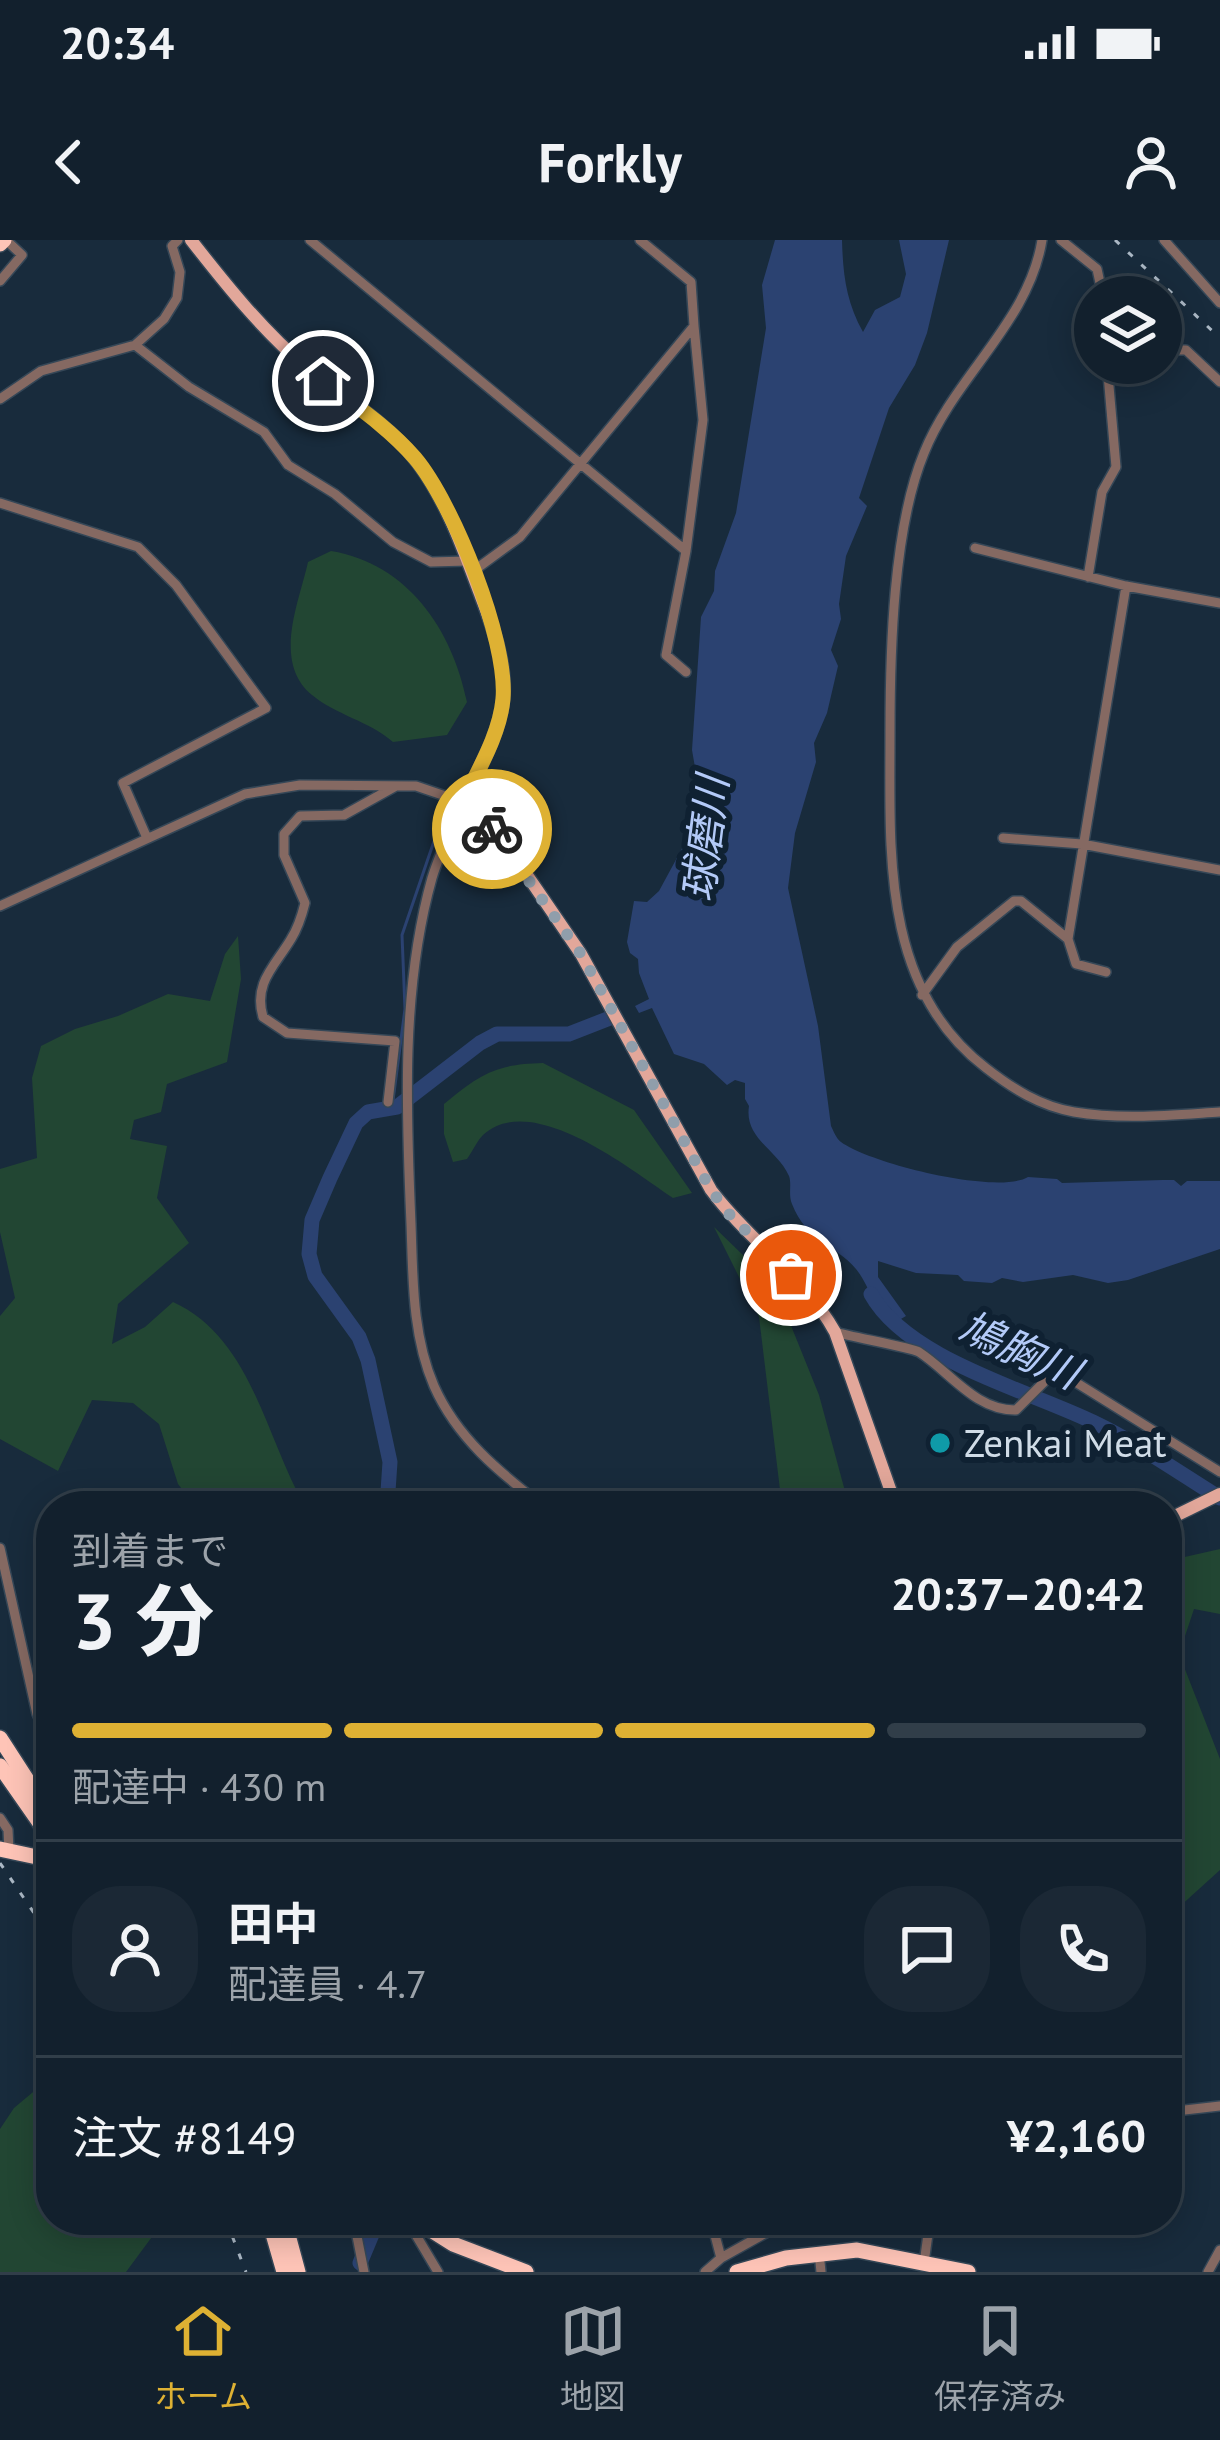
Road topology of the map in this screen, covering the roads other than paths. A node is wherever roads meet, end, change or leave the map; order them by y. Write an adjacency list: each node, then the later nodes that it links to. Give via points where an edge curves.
1 (178, 240): 13 (street, via 177,298)
2 (191, 240): 22 (main road, via 259,322 416,459)
3 (310, 240): 18 (street)
4 (640, 240): 12 (street, via 691,282)
5 (1042, 240): 36 (street, via 1025,296 924,452 904,538 890,690 890,809 902,939)
6 (1061, 240): 9 (street)
7 (1164, 240): 11 (street)
8 (3, 241): 10 (street, via 22,255)
9 (1098, 276)
10 (0, 281)
11 (1220, 303)
12 (694, 326): 18 (street); 21 (street, via 703,420)
13 (135, 345): 17 (street, via 41,371); 22 (street, via 264,432 288,465 393,542 431,562)
14 (1182, 351): 15 (street)
15 (1220, 382)
16 (1109, 384): 23 (street, via 1117,467 1102,492)
17 (0, 399)
18 (580, 464): 21 (street); 22 (street, via 520,537)
19 (0, 503): 29 (street, via 138,548 176,584 266,708 123,783)
20 (975, 548): 23 (street)
21 (686, 551): 26 (street, via 666,655)
22 (470, 567): 28 (main road, via 498,642 503,702)
23 (1088, 577): 24 (street)
24 (1126, 586): 25 (street); 31 (street)
25 (1220, 603)
26 (686, 672)
27 (396, 786): 28 (street); 29 (street, via 300,785 245,794); 37 (street, via 344,815 300,816 284,834 284,855 305,903 264,979 260,1003 263,1017 287,1033 395,1041)
28 (463, 802): 39 (main road, via 505,843 581,954 711,1190); 41 (street, via 433,875 415,979 407,1144 415,1309 434,1385 455,1424)
29 (147, 838): 33 (street)
30 (1004, 838): 31 (street)
31 (1082, 844): 32 (street); 34 (street)
32 (1220, 870)
33 (0, 906)
34 (1068, 939): 35 (street, via 1076,964); 36 (street, via 1014,901 957,947)
35 (1106, 972)
36 (922, 994): 38 (street, via 973,1058 1044,1104 1106,1115)
37 (388, 1102)
38 (1220, 1112)
39 (835, 1332): 40 (street, via 917,1350 1005,1410 1016,1410 1056,1370); 42 (main road)
40 (1220, 1472)
41 (524, 1491)
42 (891, 1491)
43 (1220, 1494): 44 (main road)
44 (1182, 1512)
45 (0, 1547): 46 (street)
46 (36, 1709)
47 (0, 1738): 49 (highway)
48 (0, 1766): 50 (highway)
49 (36, 1794)
50 (36, 1817)
51 (0, 1818): 52 (street, via 8,1830)
52 (4, 1850): 53 (highway)
53 (36, 1857)
54 (1220, 2106): 55 (street)
55 (1182, 2110)
56 (273, 2235): 68 (highway)
57 (288, 2235): 69 (highway)
58 (357, 2235): 70 (street)
59 (419, 2235): 71 (street)
60 (437, 2235): 72 (highway)
61 (715, 2235): 66 (street)
62 (762, 2235): 66 (street)
63 (928, 2235): 67 (street)
64 (1220, 2250): 77 (street)
65 (819, 2252): 67 (highway); 74 (highway); 75 (street)
66 (721, 2258): 73 (street)
67 (924, 2263): 76 (highway)
68 (284, 2272)
69 (298, 2272)
70 (364, 2272)
71 (438, 2272)
72 (526, 2272)
73 (705, 2272)
74 (737, 2272)
75 (821, 2272)
76 (968, 2272)
77 (1208, 2272)

